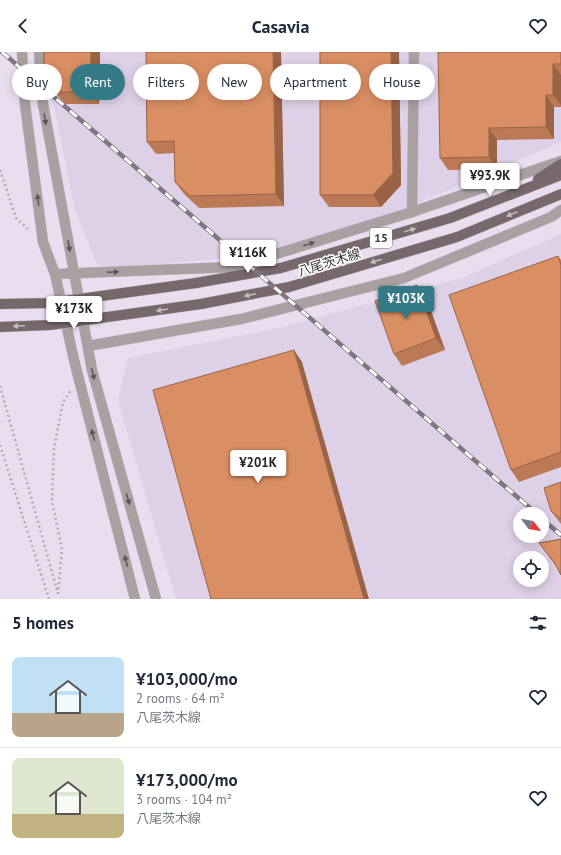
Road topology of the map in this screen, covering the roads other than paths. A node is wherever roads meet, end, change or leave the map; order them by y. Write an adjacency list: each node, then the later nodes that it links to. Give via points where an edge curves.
1 (22, 52): 12 (street, one-way to 1, via 43,242 25,104)
2 (39, 52): 11 (street, one-way to 11, via 43,104)
3 (414, 52): 10 (street)
4 (561, 161): 10 (street)
5 (561, 164): 7 (main road)
6 (561, 175): 7 (main road, 八尾茨木線 / 15)
7 (520, 191): 13 (main road, 八尾茨木線 / 15, one-way to 7, bridge, via 50,303 196,283 281,268 450,218)
8 (561, 194): 14 (main road, 八尾茨木線 / 15, one-way to 14, bridge, via 434,244 289,288 201,304 50,325)
9 (561, 210): 15 (street, via 551,217 404,278 241,319)
10 (412, 212): 11 (street, one-way to 10, via 234,267)
11 (74, 273): 12 (street); 15 (street)
12 (55, 274): 16 (street, one-way to 12, via 78,378)
13 (0, 304)
14 (0, 327)
15 (88, 346): 17 (street, one-way to 17, via 92,370)
16 (135, 599)
17 (156, 599)

